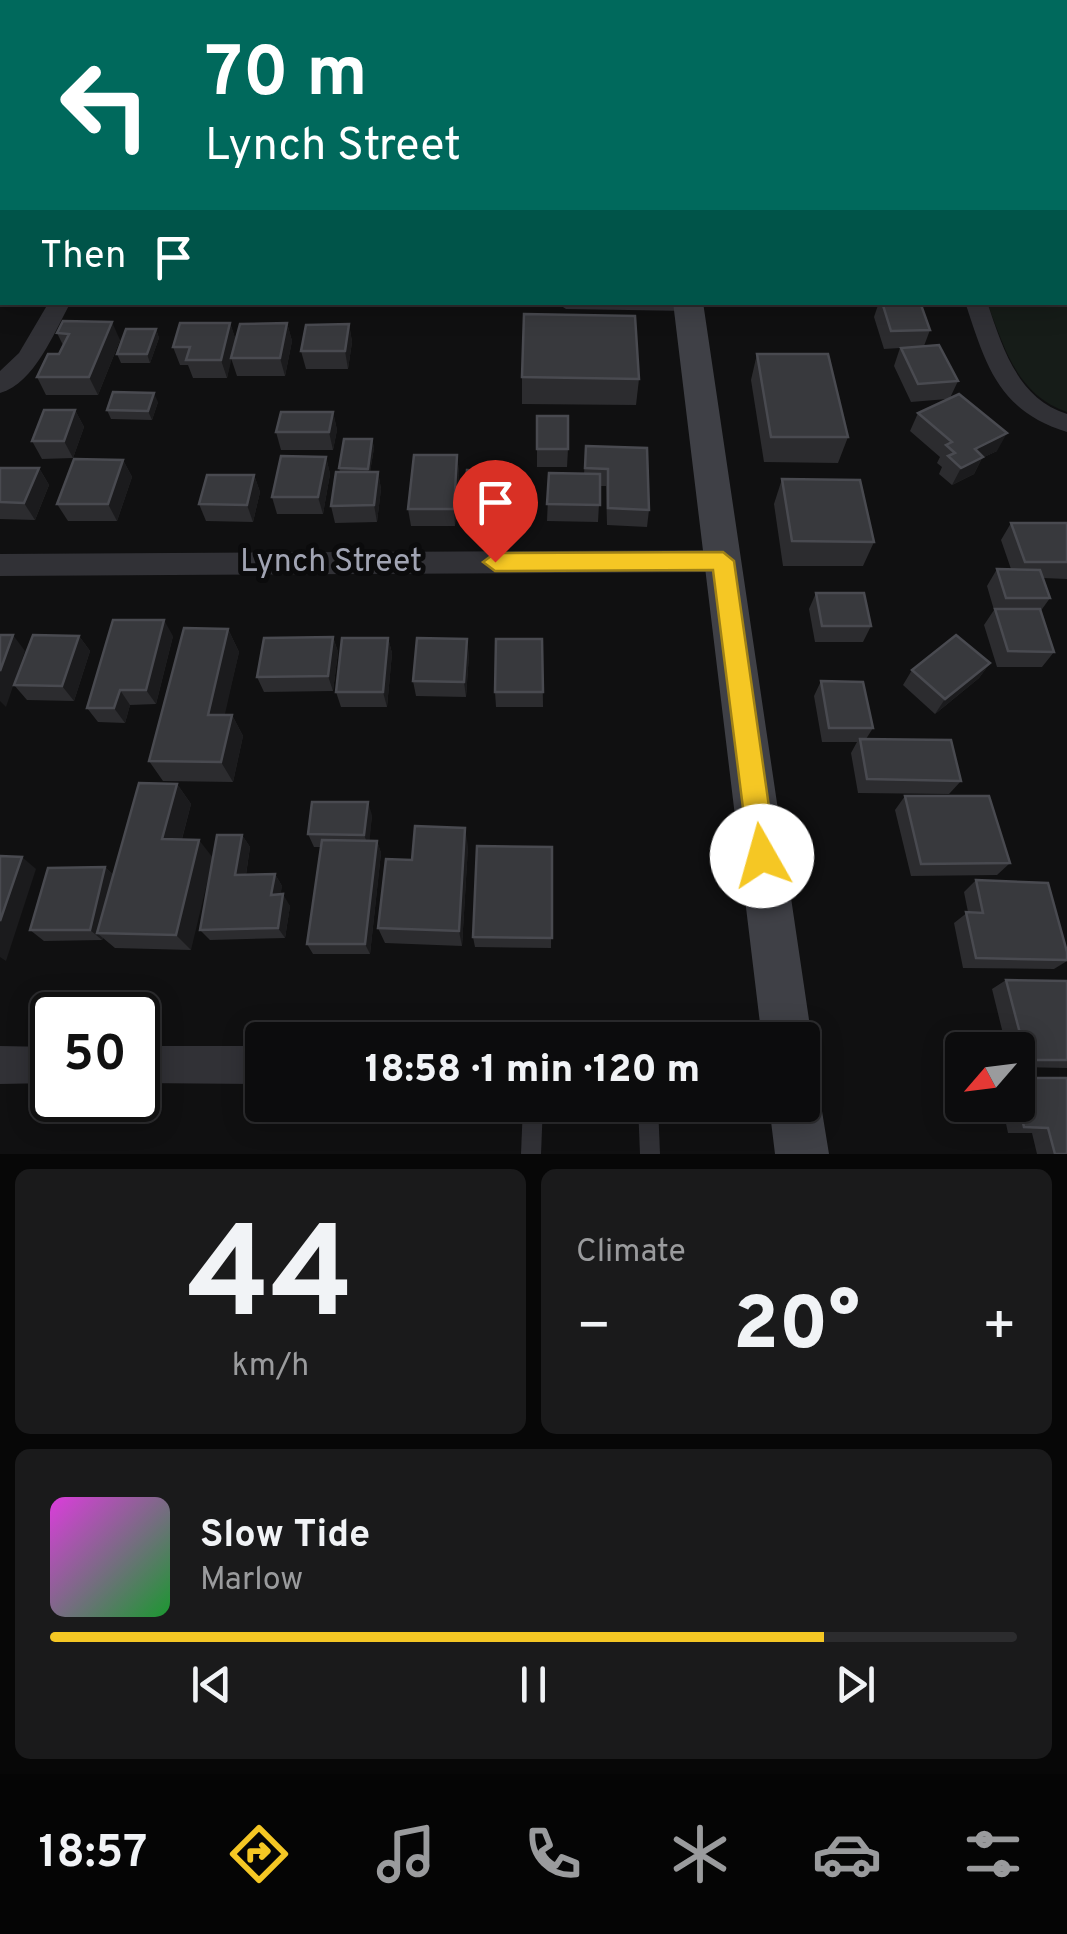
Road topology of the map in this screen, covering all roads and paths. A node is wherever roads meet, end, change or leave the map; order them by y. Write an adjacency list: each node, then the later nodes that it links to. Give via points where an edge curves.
1 (58, 305): 4 (street, via 28,358)
2 (689, 305): 6 (main road)
3 (977, 305): 5 (street, via 1002,374 1024,404)
4 (0, 385)
5 (1067, 423)
6 (723, 561): 7 (street, Lynch Street); 8 (main road)
7 (0, 565)
8 (785, 1022)
9 (0, 1065): 10 (street)
10 (30, 1065)
11 (160, 1065): 12 (street)
12 (245, 1065)
13 (532, 1122): 16 (lane)
14 (649, 1122): 17 (lane)
15 (798, 1122): 18 (main road)
16 (531, 1154)
17 (650, 1154)
18 (802, 1154)

